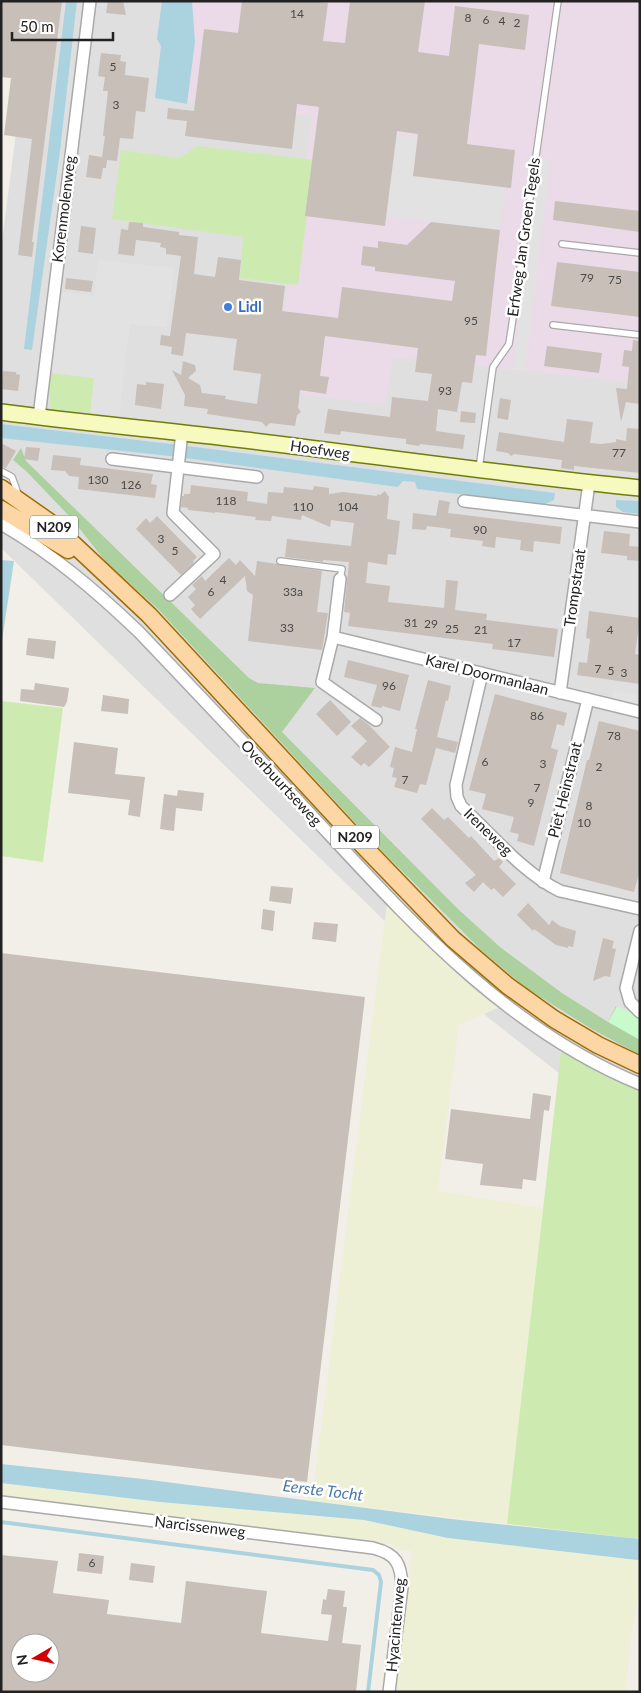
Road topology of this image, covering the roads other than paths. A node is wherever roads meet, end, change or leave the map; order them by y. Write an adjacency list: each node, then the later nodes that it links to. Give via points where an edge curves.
1 (90, 1): 8 (street, Korenmolenweg)
2 (558, 1): 12 (lane, Erfweg Jan Groen Tegels, via 514,311 508,344 493,368)
3 (562, 244): 4 (lane)
4 (640, 253)
5 (553, 324): 6 (lane)
6 (640, 335)
7 (1, 412): 8 (street, Hoefweg)
8 (39, 417): 9 (street, Hoefweg, via 102,420)
9 (182, 438): 11 (street); 12 (street, Hoefweg)
10 (112, 459): 11 (street)
11 (178, 463): 14 (street); 27 (street, via 173,513 214,554)
12 (479, 469): 15 (street, Hoefweg)
13 (1, 471): 19 (lane, via 12,477)
14 (257, 477)
15 (589, 483): 17 (street, Hoefweg); 21 (street, Trompstraat)
16 (1, 488): 19 (main road, Overbuurtseweg / N209)
17 (640, 488)
18 (464, 500): 21 (street)
19 (21, 501): 25 (main road, Overbuurtseweg / N209, via 51,523)
20 (1, 509): 25 (main road, Overbuurtseweg / N209)
21 (585, 516): 22 (street); 30 (street, Trompstraat)
22 (640, 522)
23 (1, 524): 39 (street, Overbuurtseweg, via 60,562 139,632 382,891 438,948 487,991 539,1030)
24 (280, 561): 26 (lane, via 342,569)
25 (102, 572): 38 (main road, Overbuurtseweg / N209, via 148,615 453,939 508,986 554,1018 598,1045)
26 (340, 579): 28 (street)
27 (170, 595)
28 (334, 637): 29 (street, Karel Doormanlaan); 33 (street, via 322,682)
29 (482, 673): 30 (street, Karel Doormanlaan); 34 (street, Ireneweg, via 456,785 457,797 461,806)
30 (560, 693): 31 (street, Karel Doormanlaan)
31 (588, 699): 32 (street, Karel Doormanlaan); 34 (street, Piet Heinstraat)
32 (640, 712)
33 (376, 720)
34 (543, 882): 35 (street, Ireneweg, via 560,891)
35 (640, 909)
36 (640, 931): 37 (street, via 626,988 630,1002)
37 (640, 1012)
38 (640, 1065)
39 (640, 1084)
40 (1, 1502): 41 (street, Narcissenweg, via 373,1548)
41 (396, 1559): 42 (street, Hyacintenweg, via 402,1588)
42 (390, 1692)

